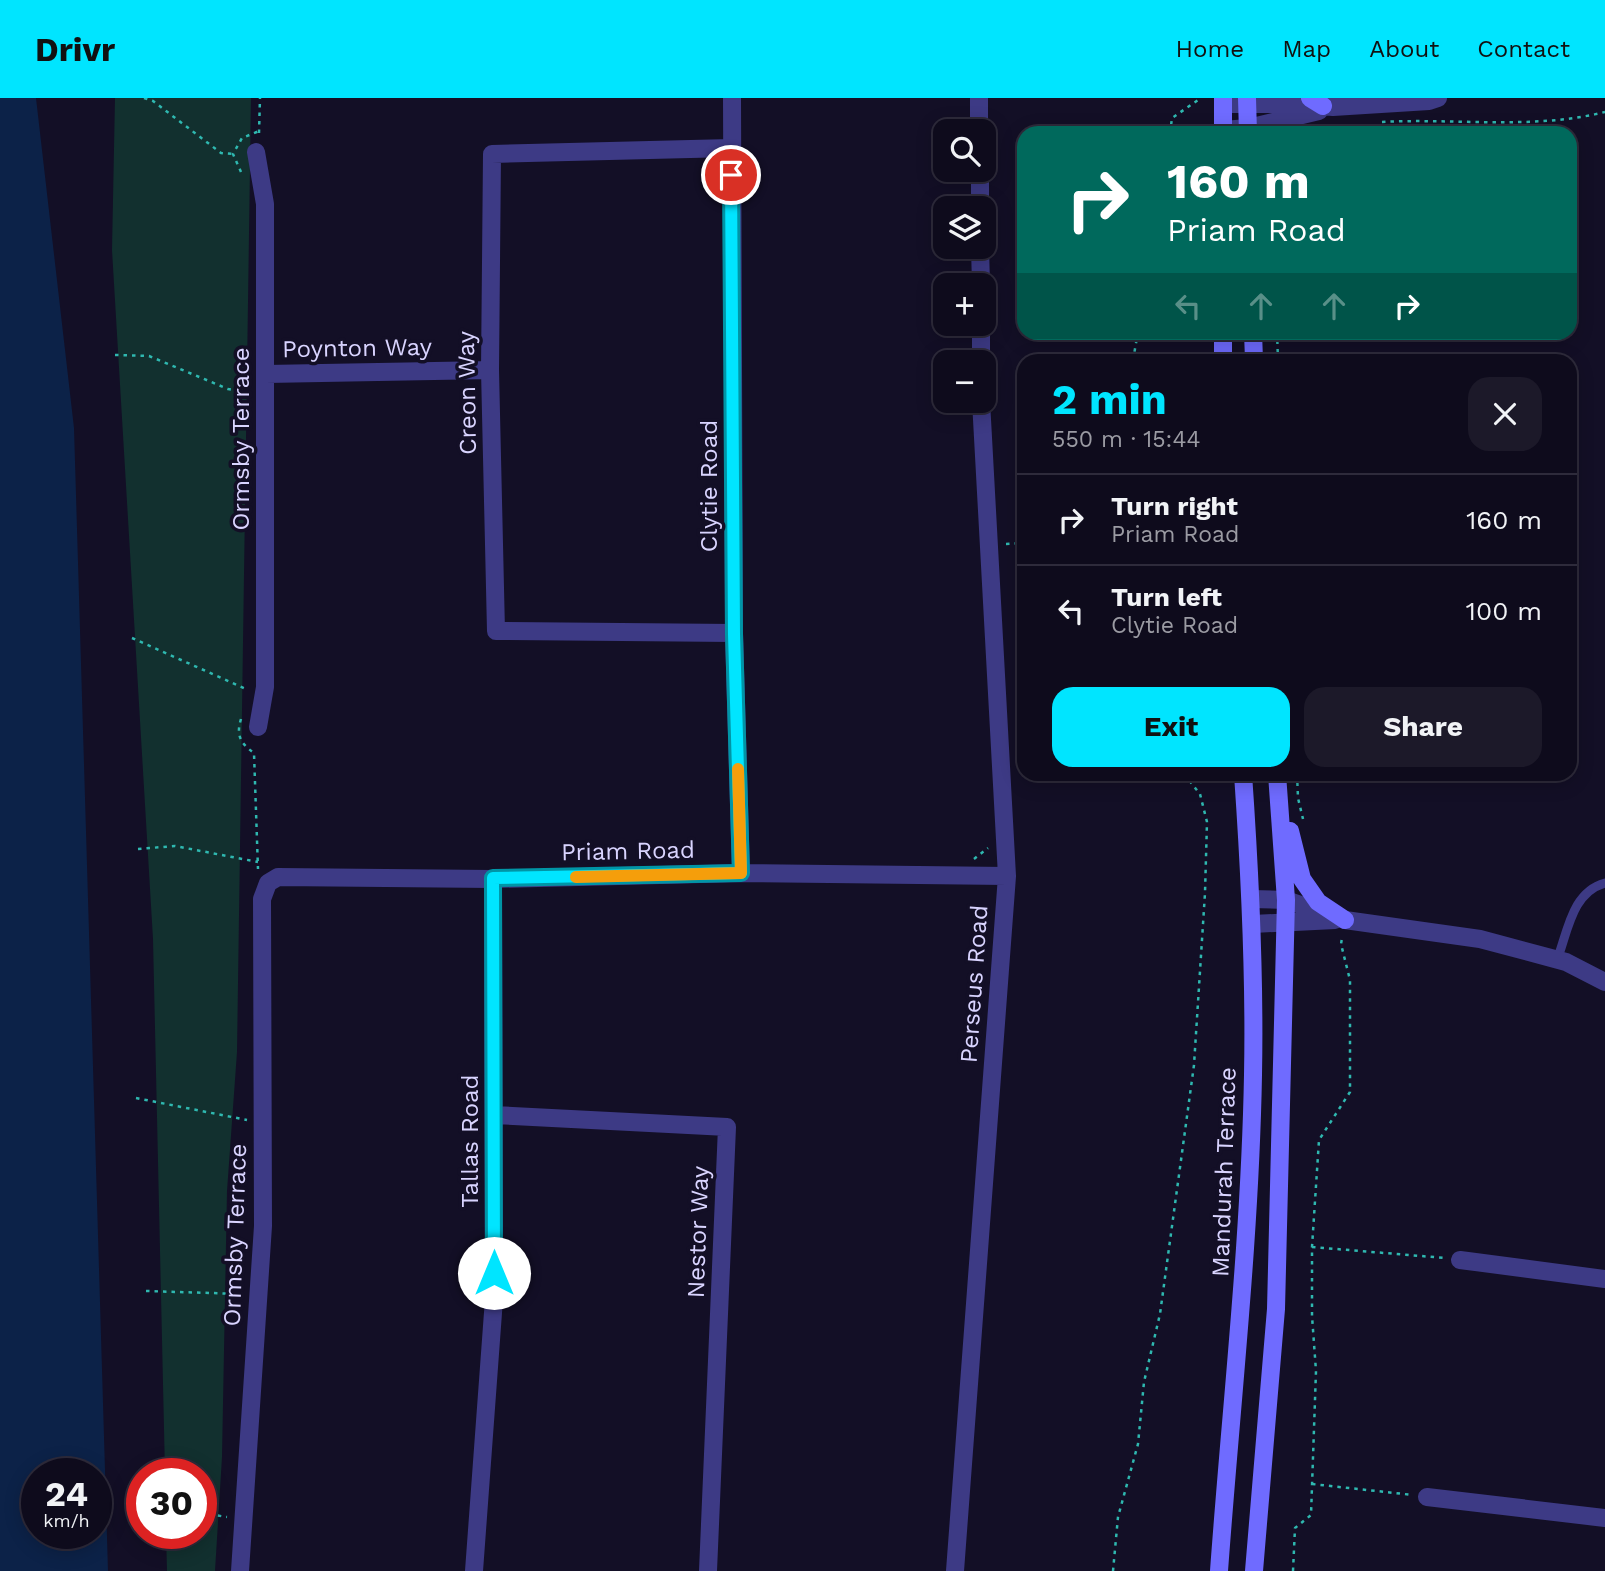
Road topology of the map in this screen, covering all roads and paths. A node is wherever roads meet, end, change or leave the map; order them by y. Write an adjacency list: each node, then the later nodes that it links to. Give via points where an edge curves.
1 (144, 98): 19 (path, via 221,153)
2 (260, 98): 19 (path, via 260,131 242,138)
3 (732, 98): 17 (street, Clytie Road)
4 (979, 98): 11 (street)
5 (1201, 98): 13 (path, via 1172,118)
6 (1438, 98): 9 (street)
7 (1223, 101): 8 (street); 14 (main road)
8 (1247, 101): 9 (street); 15 (main road)
9 (1322, 104): 16 (street)
10 (1605, 112): 12 (path, via 1507,122)
11 (979, 119)
12 (1374, 123)
13 (1171, 126)
14 (1223, 126)
15 (1248, 126)
16 (1262, 126)
17 (731, 148): 22 (street, Creon Way, via 492,154); 28 (street, Clytie Road)
18 (256, 152): 23 (street, Ormsby Terrace, via 265,204)
19 (233, 154): 20 (path)
20 (244, 180)
21 (115, 355): 24 (path, via 149,356 228,389)
22 (490, 370): 23 (street, Poynton Way); 28 (street, Creon Way, via 496,631)
23 (266, 374): 32 (street, Ormsby Terrace, via 265,687)
24 (255, 393)
25 (982, 413): 41 (street, Perseus Road)
26 (1017, 544): 27 (path)
27 (1000, 545)
28 (734, 634): 39 (street, Clytie Road)
29 (132, 638): 30 (path)
30 (253, 692)
31 (243, 711): 38 (path, via 237,731 242,745 254,753)
32 (258, 727)
33 (1190, 781): 69 (path, via 1200,794 1207,822 1194,1065 1160,1314 1144,1382 1138,1444 1118,1517)
34 (1243, 781): 44 (main road, Mandurah Terrace)
35 (1278, 781): 36 (main road)
36 (1279, 802): 46 (main road); 47 (main road, via 1302,879 1318,902)
37 (138, 849): 38 (path, via 174,846)
38 (258, 862): 40 (path)
39 (741, 873): 41 (street, Priam Road); 42 (street, Priam Road)
40 (257, 875)
41 (1007, 876): 68 (street, Perseus Road)
42 (493, 878): 45 (street, Priam Road, via 278,877 268,883); 53 (street, Tallas Road)
43 (1605, 883): 50 (lane, via 1586,891 1578,901)
44 (1251, 899): 46 (street); 49 (main road, Mandurah Terrace)
45 (262, 900): 65 (street, Ormsby Terrace, via 263,1226)
46 (1286, 901): 47 (street); 48 (main road)
47 (1345, 920): 48 (street); 50 (street, via 1480,939); 55 (path, via 1341,944 1350,980 1350,1092 1319,1140)
48 (1284, 923): 49 (street); 71 (main road, via 1276,1309)
49 (1253, 924): 70 (main road, Mandurah Terrace, via 1253,1076 1242,1319)
50 (1557, 960): 51 (street)
51 (1605, 982)
52 (136, 1098): 54 (path)
53 (495, 1115): 66 (street, Tallas Road, via 494,1299); 67 (street, Nestor Way, via 727,1127)
54 (250, 1121)
55 (1312, 1247): 56 (path); 60 (path, via 1316,1371)
56 (1460, 1260): 57 (street)
57 (1605, 1279)
58 (146, 1291): 59 (path)
59 (249, 1294)
60 (1312, 1484): 61 (path); 72 (path, via 1311,1515 1296,1528)
61 (1427, 1497): 64 (street)
62 (217, 1515): 63 (path)
63 (234, 1518)
64 (1605, 1518)
65 (240, 1571)
66 (474, 1571)
67 (708, 1571)
68 (955, 1571)
69 (1113, 1571)
70 (1219, 1571)
71 (1254, 1571)
72 (1293, 1571)

